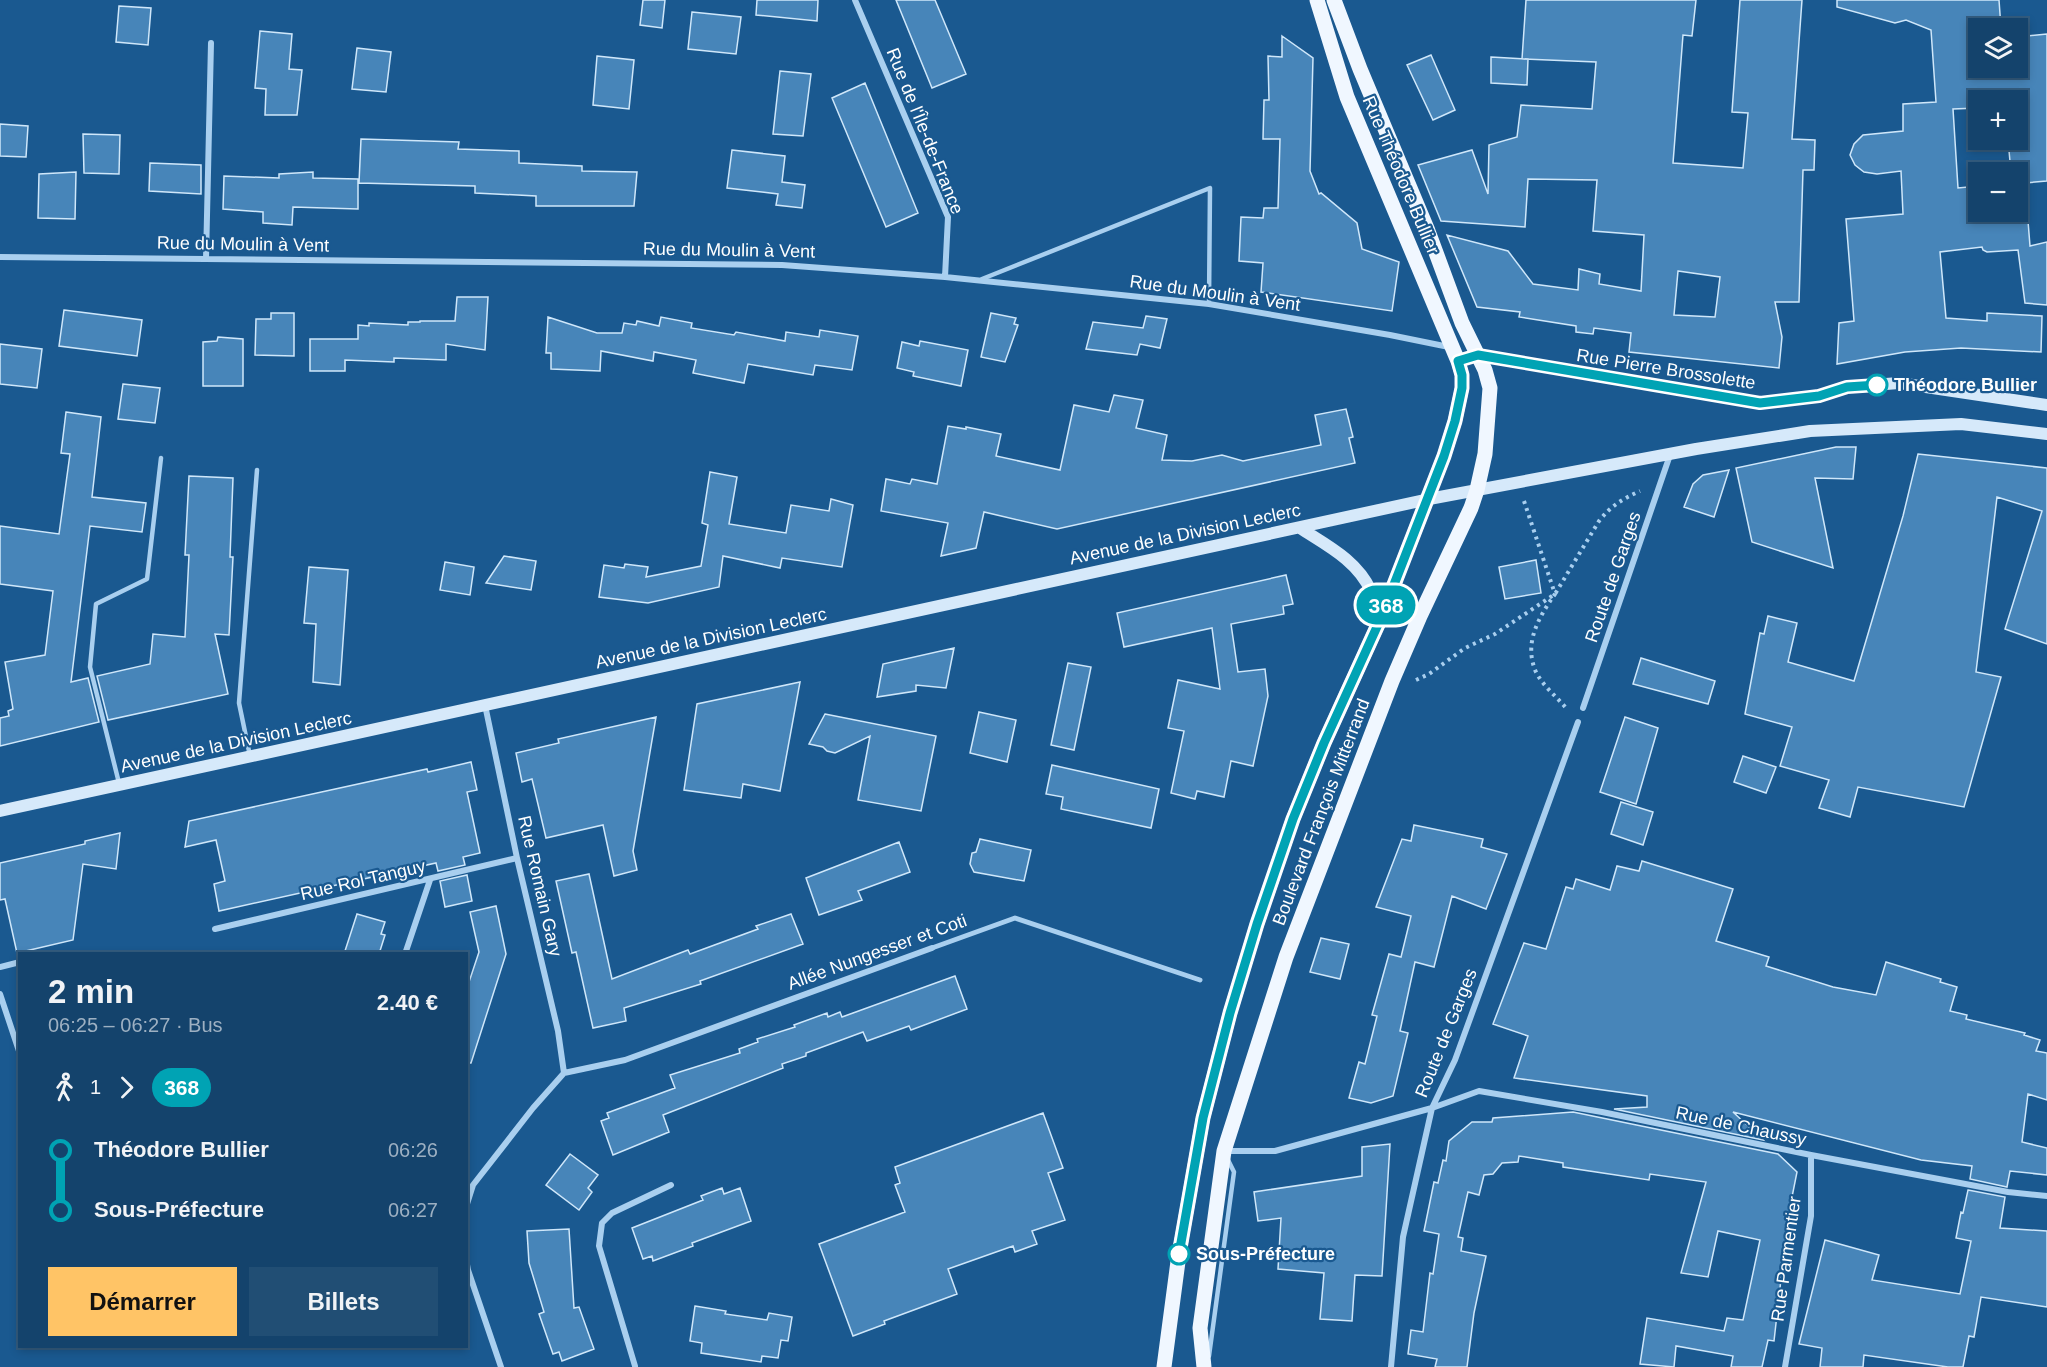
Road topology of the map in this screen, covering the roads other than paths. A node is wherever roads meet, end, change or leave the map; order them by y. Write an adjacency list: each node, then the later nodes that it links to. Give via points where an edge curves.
1 (855, 0): 7 (street, Rue de l'Île-de-France, via 948,217)
2 (1317, 0): 10 (main road, Rue Théodore Bullier, via 1347,97)
3 (1334, 0): 11 (main road, Rue Théodore Bullier)
4 (212, 43): 6 (street)
5 (0, 257): 6 (street, Rue du Moulin à Vent)
6 (206, 259): 7 (street, Rue du Moulin à Vent, via 782,265)
7 (945, 277): 8 (street, Rue du Moulin à Vent)
8 (979, 280): 9 (street, Rue du Moulin à Vent); 9 (lane, via 1210,188)
9 (1209, 304): 10 (street, Rue du Moulin à Vent, via 1390,335)
10 (1455, 354): 11 (main road, Rue Pierre Brossolette); 18 (main road, Boulevard François Mitterrand, via 1462,375 1460,399)
11 (1478, 355): 12 (main road, Rue Pierre Brossolette, via 1760,403 1819,396 1847,387 1899,384); 17 (main road, Boulevard François Mitterrand, via 1490,388 1485,454)
12 (2047, 405)
13 (2047, 435): 14 (main road, via 1961,424 1810,430)
14 (1670, 455): 17 (main road); 22 (street, Route de Garges)
15 (162, 458): 25 (lane, via 147,579 96,604 90,667)
16 (257, 470): 24 (lane, via 239,703)
17 (1477, 490): 18 (main road, Avenue de la Division Leclerc); 39 (main road, Boulevard François Mitterrand, via 1387,695 1286,957)
18 (1429, 499): 19 (main road, Avenue de la Division Leclerc); 20 (main road, Boulevard François Mitterrand)
19 (1300, 528): 20 (main road, via 1347,558 1371,590); 21 (main road, Avenue de la Division Leclerc)
20 (1381, 618): 47 (main road, Boulevard François Mitterrand, via 1293,819 1230,1013 1200,1130)
21 (485, 705): 24 (main road, Avenue de la Division Leclerc); 27 (street, Rue Romain Gary)
22 (1583, 708)
23 (1578, 722): 38 (street, Route de Garges, via 1455,1060)
24 (250, 757): 25 (main road, Avenue de la Division Leclerc)
25 (119, 785): 26 (main road, Avenue de la Division Leclerc)
26 (0, 812)
27 (517, 858): 28 (street, Rue Rol Tanguy); 37 (street, Rue Romain Gary, via 558,1031)
28 (430, 880): 29 (street, Rue Rol Tanguy); 31 (street)
29 (215, 929)
30 (932, 948): 34 (street, Allée Nungesser et Coti, via 1015,918); 37 (street, Allée Nungesser et Coti, via 625,1060)
31 (406, 952)
32 (18, 962): 33 (street)
33 (0, 967)
34 (1200, 980)
35 (0, 994): 36 (street)
36 (18, 1048)
37 (564, 1073): 43 (street, via 473,1185)
38 (1432, 1108): 39 (street, Rue de Chaussy, via 1275,1151); 40 (street, Rue de Chaussy, via 1479,1091); 49 (street, Route de Garges, via 1403,1238)
39 (1224, 1151): 48 (main road, Boulevard François Mitterrand, via 1200,1328)
40 (1811, 1155): 42 (street, Rue de Chaussy); 50 (street, Rue Parmentier, via 1811,1216)
41 (671, 1185): 46 (street, via 612,1213 602,1223 599,1246)
42 (2047, 1196)
43 (468, 1201)
44 (468, 1270): 45 (street)
45 (501, 1367)
46 (636, 1367)
47 (1164, 1367)
48 (1205, 1367)
49 (1391, 1367)
50 (1785, 1367)

